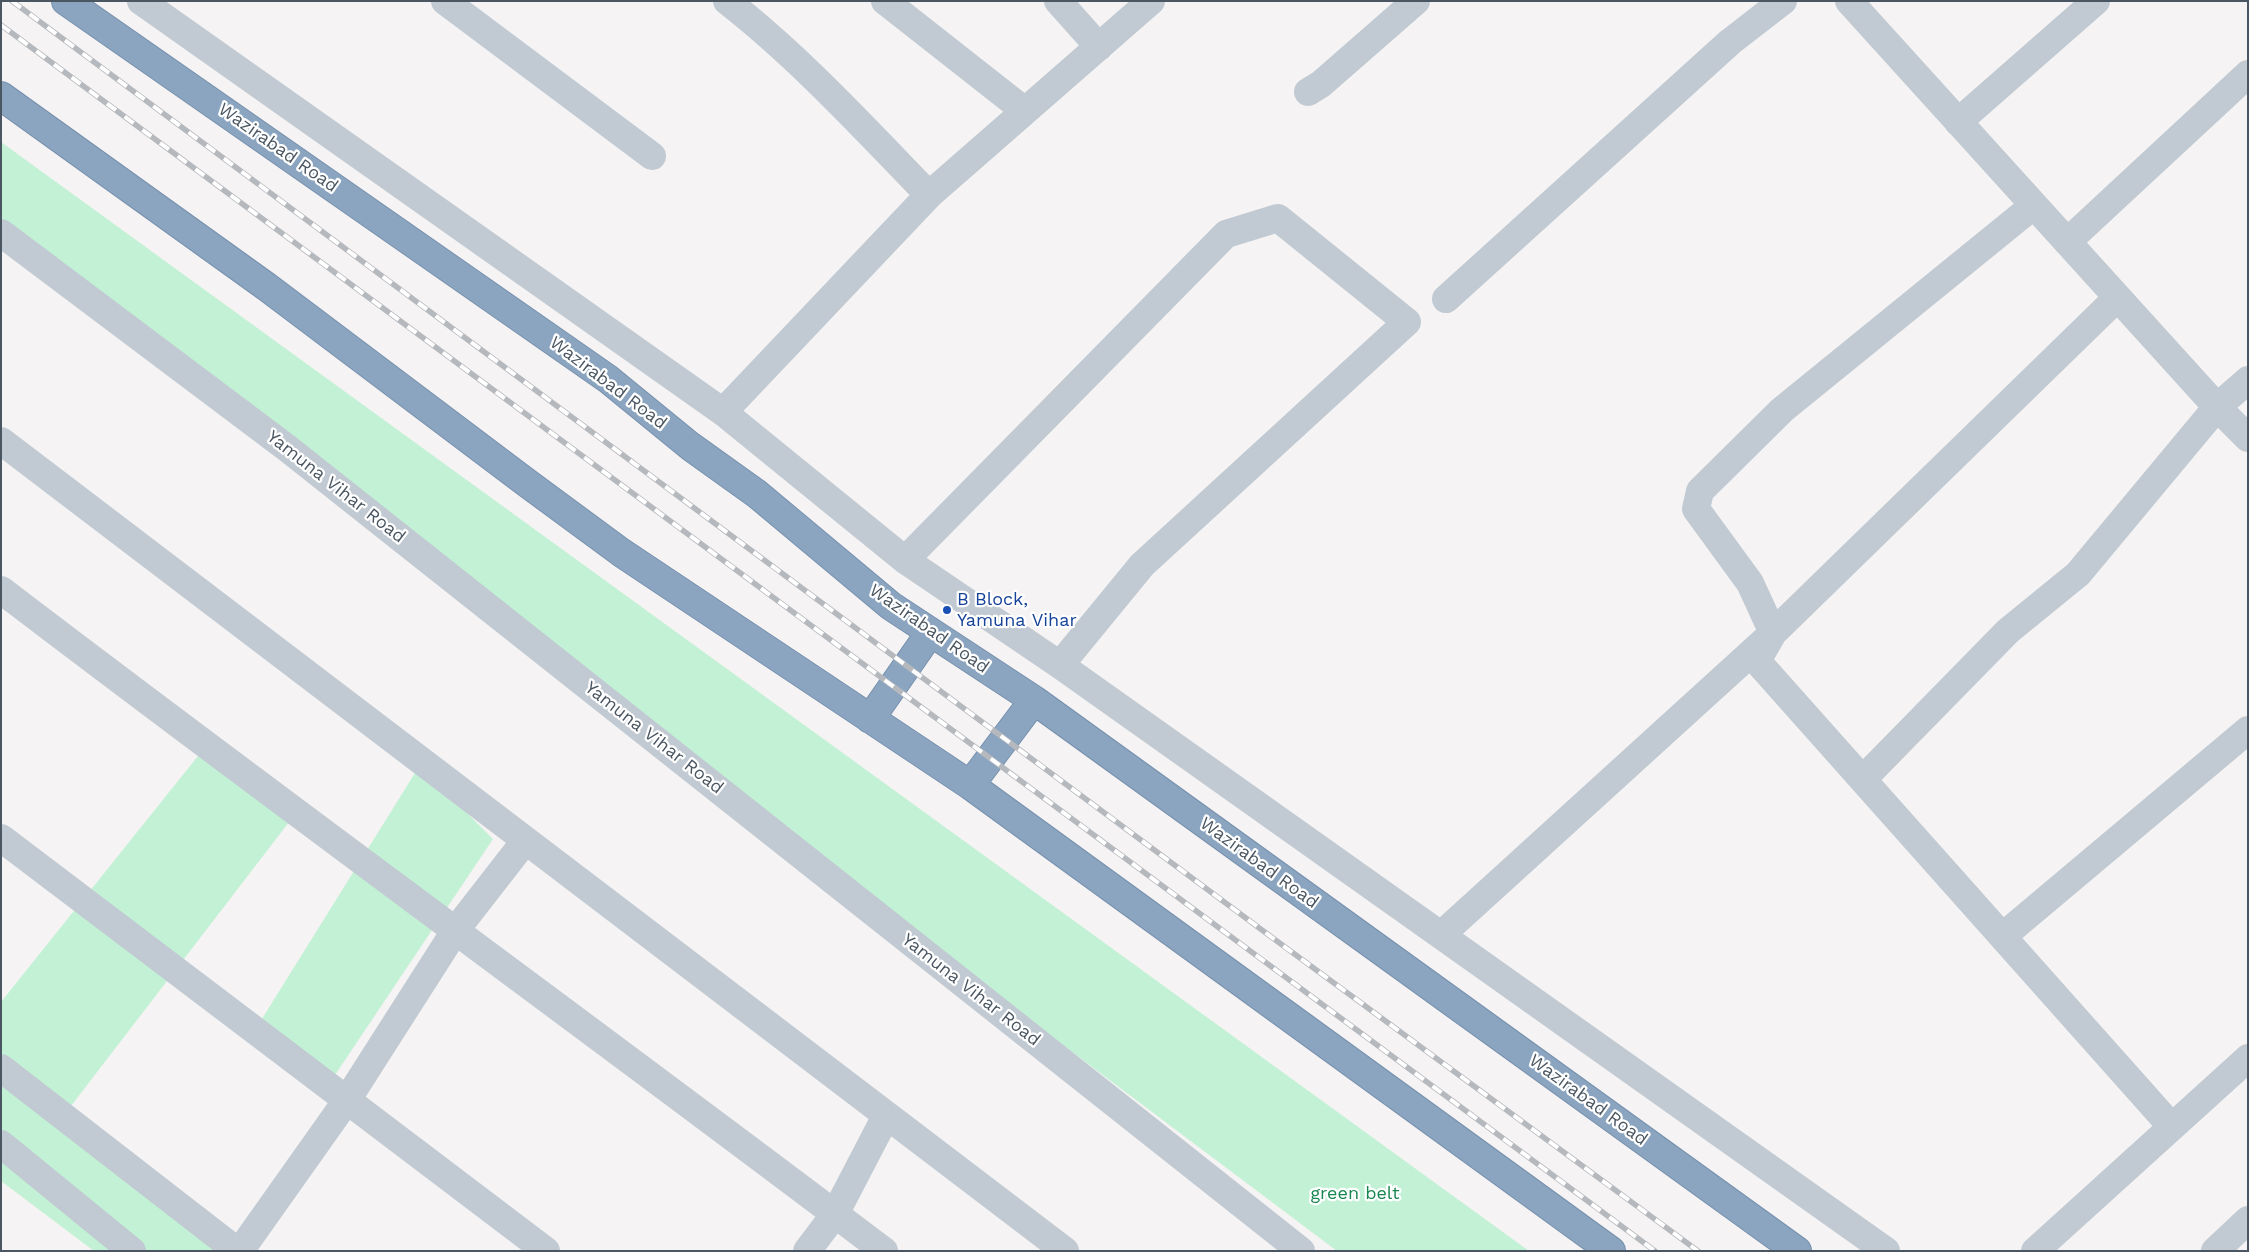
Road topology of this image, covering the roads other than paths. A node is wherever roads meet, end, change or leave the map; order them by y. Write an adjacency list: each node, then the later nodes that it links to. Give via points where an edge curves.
1 (66, 1): 32 (highway, Wazirabad Road, via 608,379 690,446 757,494 873,592)
2 (141, 1): 27 (street)
3 (445, 1): 18 (street)
4 (727, 1): 19 (street, via 767,34)
5 (885, 1): 16 (street)
6 (1058, 1): 12 (street)
7 (1151, 1): 12 (street)
8 (1416, 1): 14 (street)
9 (1783, 1): 24 (street, via 1722,48)
10 (1849, 1): 17 (street)
11 (2096, 1): 17 (street)
12 (1099, 47): 16 (street)
13 (2248, 74): 22 (street)
14 (1308, 92)
15 (1, 96): 36 (highway, via 267,287 622,553)
16 (1025, 111): 19 (street)
17 (1958, 122): 20 (street)
18 (652, 156)
19 (929, 195): 27 (street)
20 (2034, 206): 22 (street); 33 (street, via 1782,410 1700,492 1696,508 1750,583)
21 (1, 233): 59 (street, Yamuna Vihar Road, via 288,448)
22 (2067, 242): 23 (street)
23 (2117, 298): 26 (street); 33 (street)
24 (1446, 299)
25 (2248, 380): 26 (street)
26 (2217, 407): 28 (street); 38 (street, via 2078,574 2008,631)
27 (723, 412): 30 (street)
28 (2248, 438)
29 (1, 441): 41 (street)
30 (906, 560): 34 (street); 34 (street, via 1226,234 1278,218 1407,322 1142,566)
31 (1, 590): 42 (street)
32 (930, 633): 35 (highway, Wazirabad Road); 36 (highway)
33 (1773, 633): 38 (street, via 1758,661); 43 (street)
34 (1060, 665): 43 (street)
35 (1034, 700): 39 (highway); 61 (highway, Wazirabad Road)
36 (870, 719): 39 (highway)
37 (2248, 730): 44 (street)
38 (1863, 779): 44 (street)
39 (970, 785): 60 (highway)
40 (1, 838): 47 (street)
41 (525, 841): 42 (street); 48 (street)
42 (456, 931): 47 (street); 51 (street)
43 (1441, 935): 62 (street)
44 (2003, 936): 49 (street)
45 (2248, 1058): 49 (street)
46 (1, 1068): 54 (street)
47 (347, 1100): 54 (street); 55 (street)
48 (886, 1116): 51 (street); 58 (street)
49 (2172, 1127): 63 (street)
50 (1, 1144): 53 (street)
51 (835, 1214): 56 (street); 57 (street)
52 (2248, 1220): 64 (street)
53 (132, 1251)
54 (238, 1251)
55 (546, 1251)
56 (806, 1251)
57 (884, 1251)
58 (1065, 1251)
59 (1301, 1251)
60 (1611, 1251)
61 (1797, 1251)
62 (1886, 1251)
63 (2035, 1251)
64 (2215, 1251)

